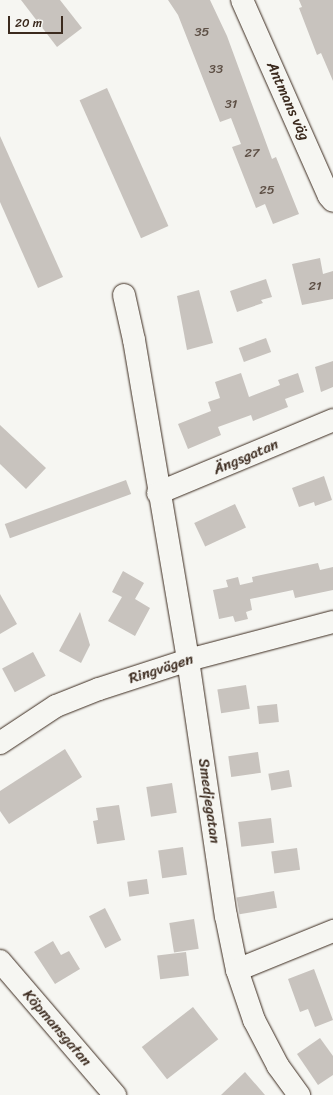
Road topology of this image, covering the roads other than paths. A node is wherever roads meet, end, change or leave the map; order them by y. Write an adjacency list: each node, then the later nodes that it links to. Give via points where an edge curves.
1 (242, 0): 2 (street, Antmans väg)
2 (333, 201)
3 (124, 295): 5 (street, Smedjegatan, via 134,340)
4 (333, 420): 5 (street, Ängsgatan)
5 (158, 493): 7 (street, Smedjegatan)
6 (333, 622): 7 (street, Ringvägen)
7 (188, 660): 8 (street, Ringvägen, via 56,706); 11 (street, Smedjegatan, via 226,916)
8 (0, 743)
9 (333, 931): 11 (street)
10 (0, 961): 12 (street, Köpmansgatan)
11 (238, 970): 13 (street, Smedjegatan, via 254,1020 278,1066)
12 (115, 1095)
13 (299, 1095)

